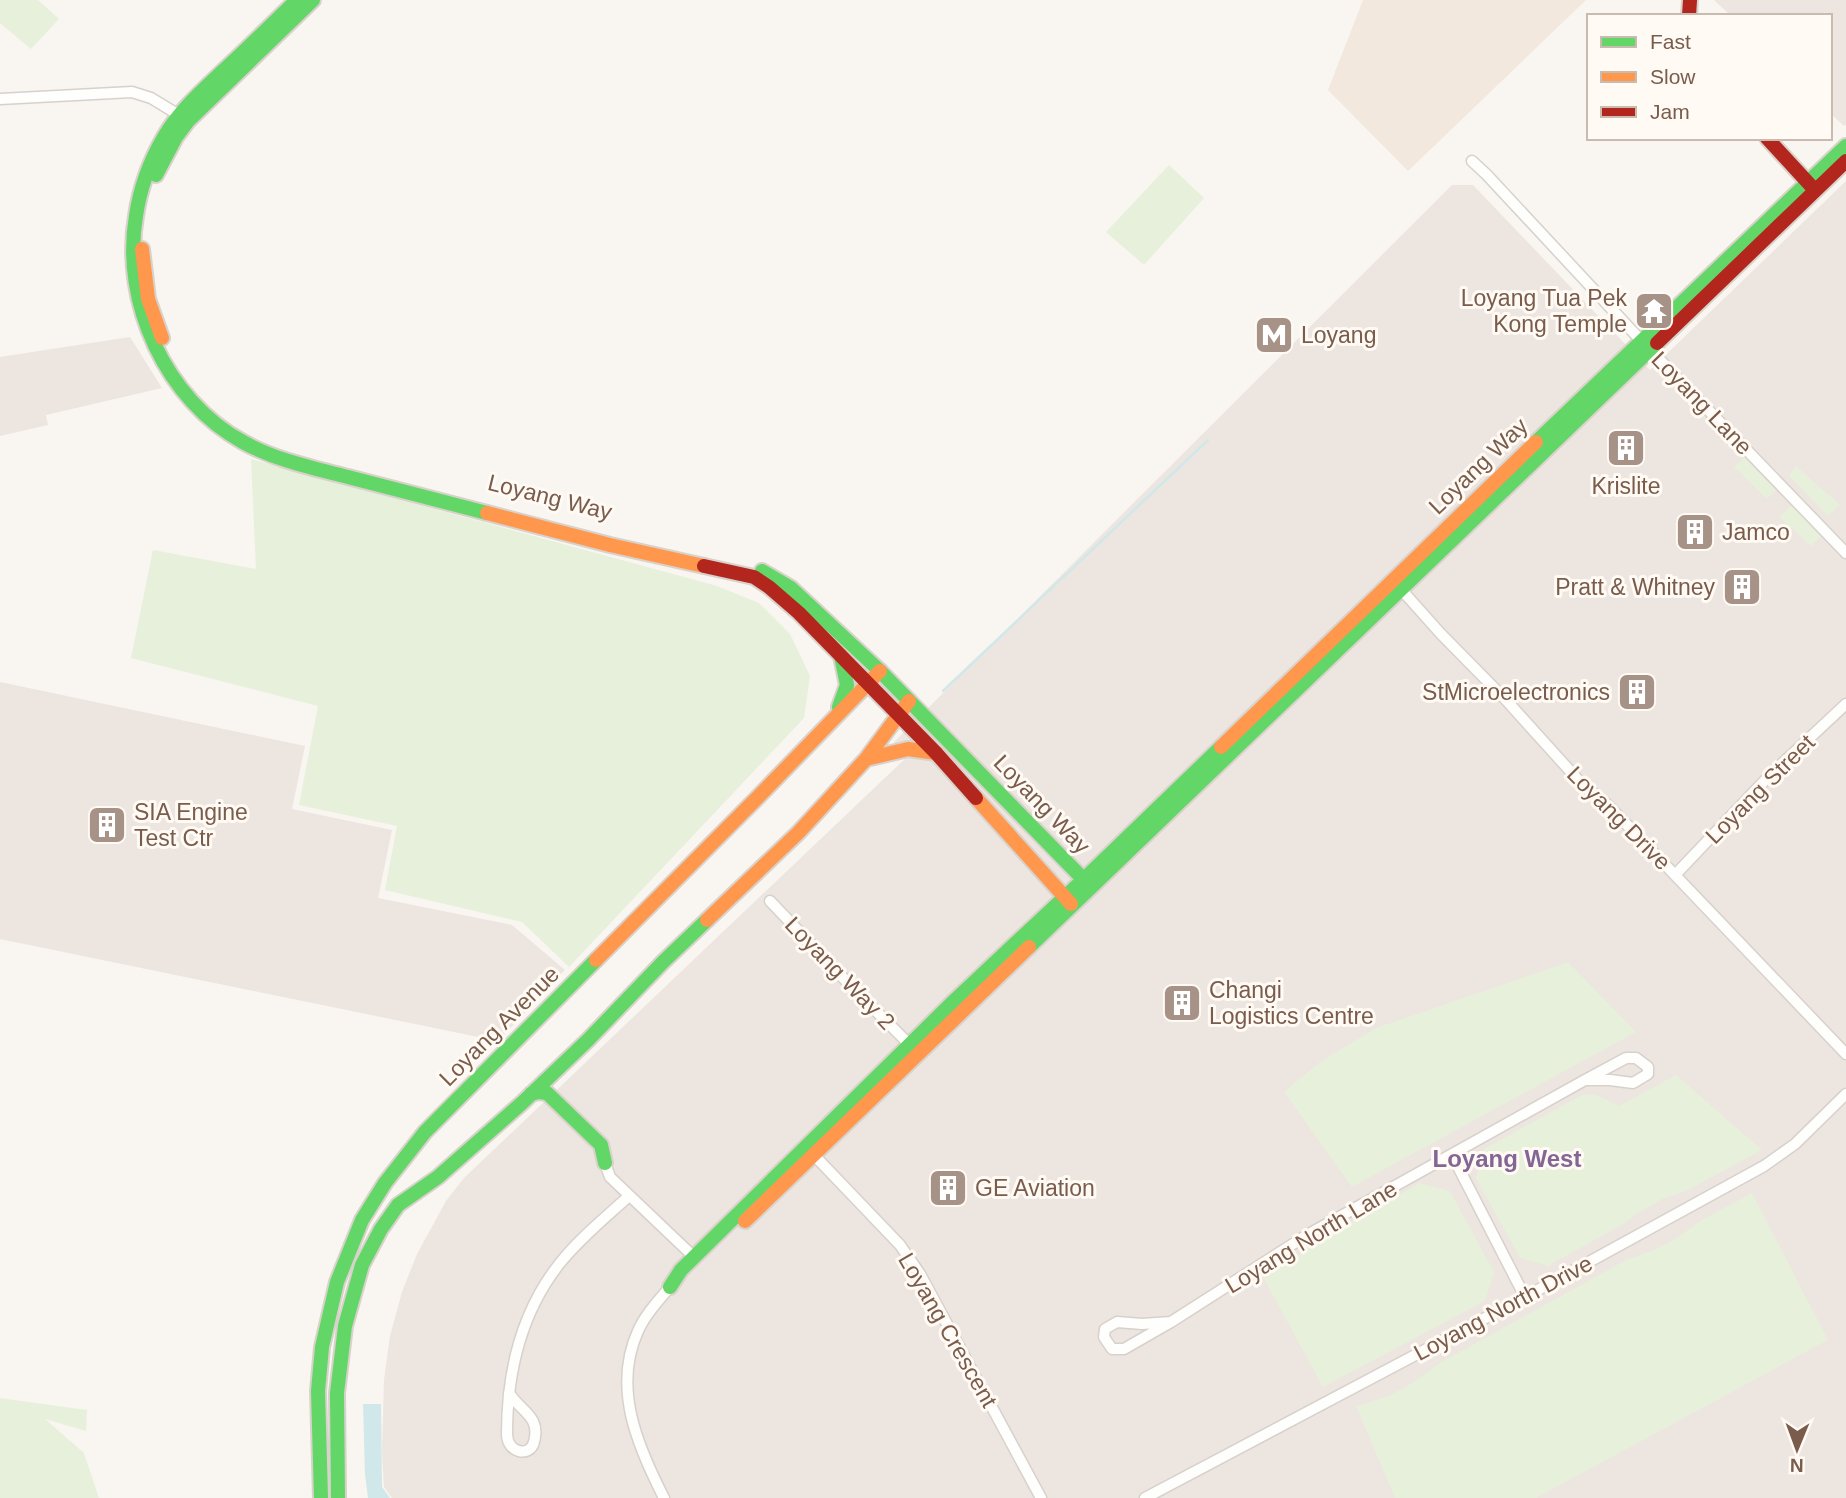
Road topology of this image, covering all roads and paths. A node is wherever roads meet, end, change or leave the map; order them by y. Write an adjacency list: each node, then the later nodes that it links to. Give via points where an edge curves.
1 (297, 0): 4 (main road)
2 (313, 0): 4 (main road)
3 (0, 99): 4 (street, via 132,92)
4 (183, 118): 15 (main road, Loyang Way, via 169,129 154,155 140,195 133,240 135,287 144,321 166,367 221,428 260,451 304,466 754,577 785,600); 16 (main road, Loyang Way, via 148,197 142,236 145,283 169,354 196,391 222,416 256,439 317,462 757,568 790,588)
5 (1769, 140): 9 (main road)
6 (1846, 146): 10 (main road, Loyang Way)
7 (1472, 161): 12 (street, Loyang Lane)
8 (1846, 161): 10 (main road, Loyang Way)
9 (1791, 165): 10 (main road); 11 (main road, via 1795,183)
10 (1811, 186): 11 (main road, Loyang Way); 12 (main road, Loyang Way)
11 (1791, 197): 12 (main road, Loyang Way)
12 (1645, 345): 13 (street, Loyang Lane); 14 (main road, Loyang Way)
13 (1846, 553)
14 (1397, 584): 24 (street, Loyang Drive, via 1580,782); 25 (main road, Loyang Way)
15 (841, 656): 17 (main road, Loyang Way); 20 (main road, via 847,685)
16 (880, 671): 17 (main road, Loyang Avenue); 18 (main road, Loyang Way)
17 (867, 684): 20 (main road, Loyang Avenue); 21 (main road, Loyang Way)
18 (909, 701): 21 (main road); 25 (main road, Loyang Way)
19 (1846, 704): 24 (street, Loyang Street, via 1770,774)
20 (835, 716): 42 (main road, Loyang Avenue, via 425,1132 380,1190 349,1250 324,1335 318,1370)
21 (898, 716): 22 (main road, Loyang Way); 23 (main road)
22 (936, 753): 23 (main road, via 904,748); 27 (main road, Loyang Way)
23 (866, 759): 31 (main road, via 798,833)
24 (1675, 874): 29 (street, Loyang Drive)
25 (1087, 883): 27 (main road, Loyang Way)
26 (770, 901): 28 (street, Loyang Way 2)
27 (1068, 901): 28 (main road, Loyang Way)
28 (917, 1047): 33 (main road, Loyang Way)
29 (1846, 1054)
30 (1585, 1080): 30 (street, Loyang North Lane, via 1626,1058 1636,1058 1648,1067 1648,1074 1633,1083); 34 (street, Loyang North Lane)
31 (531, 1094): 35 (main road, via 547,1093 601,1145); 43 (main road, via 438,1177 398,1205 362,1265 345,1326 337,1393)
32 (1846, 1094): 39 (street, Loyang North Drive, via 1795,1144 1764,1166)
33 (810, 1151): 37 (main road, Loyang Way); 45 (street, Loyang Crescent, via 900,1245 920,1275)
34 (1452, 1155): 39 (street); 40 (street, Loyang North Lane, via 1307,1235)
35 (605, 1163): 36 (street, via 610,1177)
36 (629, 1196): 37 (street); 41 (street, via 579,1242 540,1294 524,1325)
37 (701, 1257): 38 (main road, Loyang Way, via 681,1270); 38 (main road, Loyang Way, via 687,1278)
38 (670, 1287): 44 (street, Loyang Way, via 638,1330 627,1371 628,1409)
39 (1525, 1297): 46 (street, Loyang North Drive)
40 (1171, 1322): 40 (street, Loyang North Lane, via 1124,1349 1112,1349 1104,1337 1105,1329 1117,1322)
41 (509, 1393): 41 (street, via 535,1422 534,1444 525,1451 508,1442)
42 (321, 1498)
43 (338, 1498)
44 (664, 1498)
45 (1041, 1498)
46 (1145, 1498)

